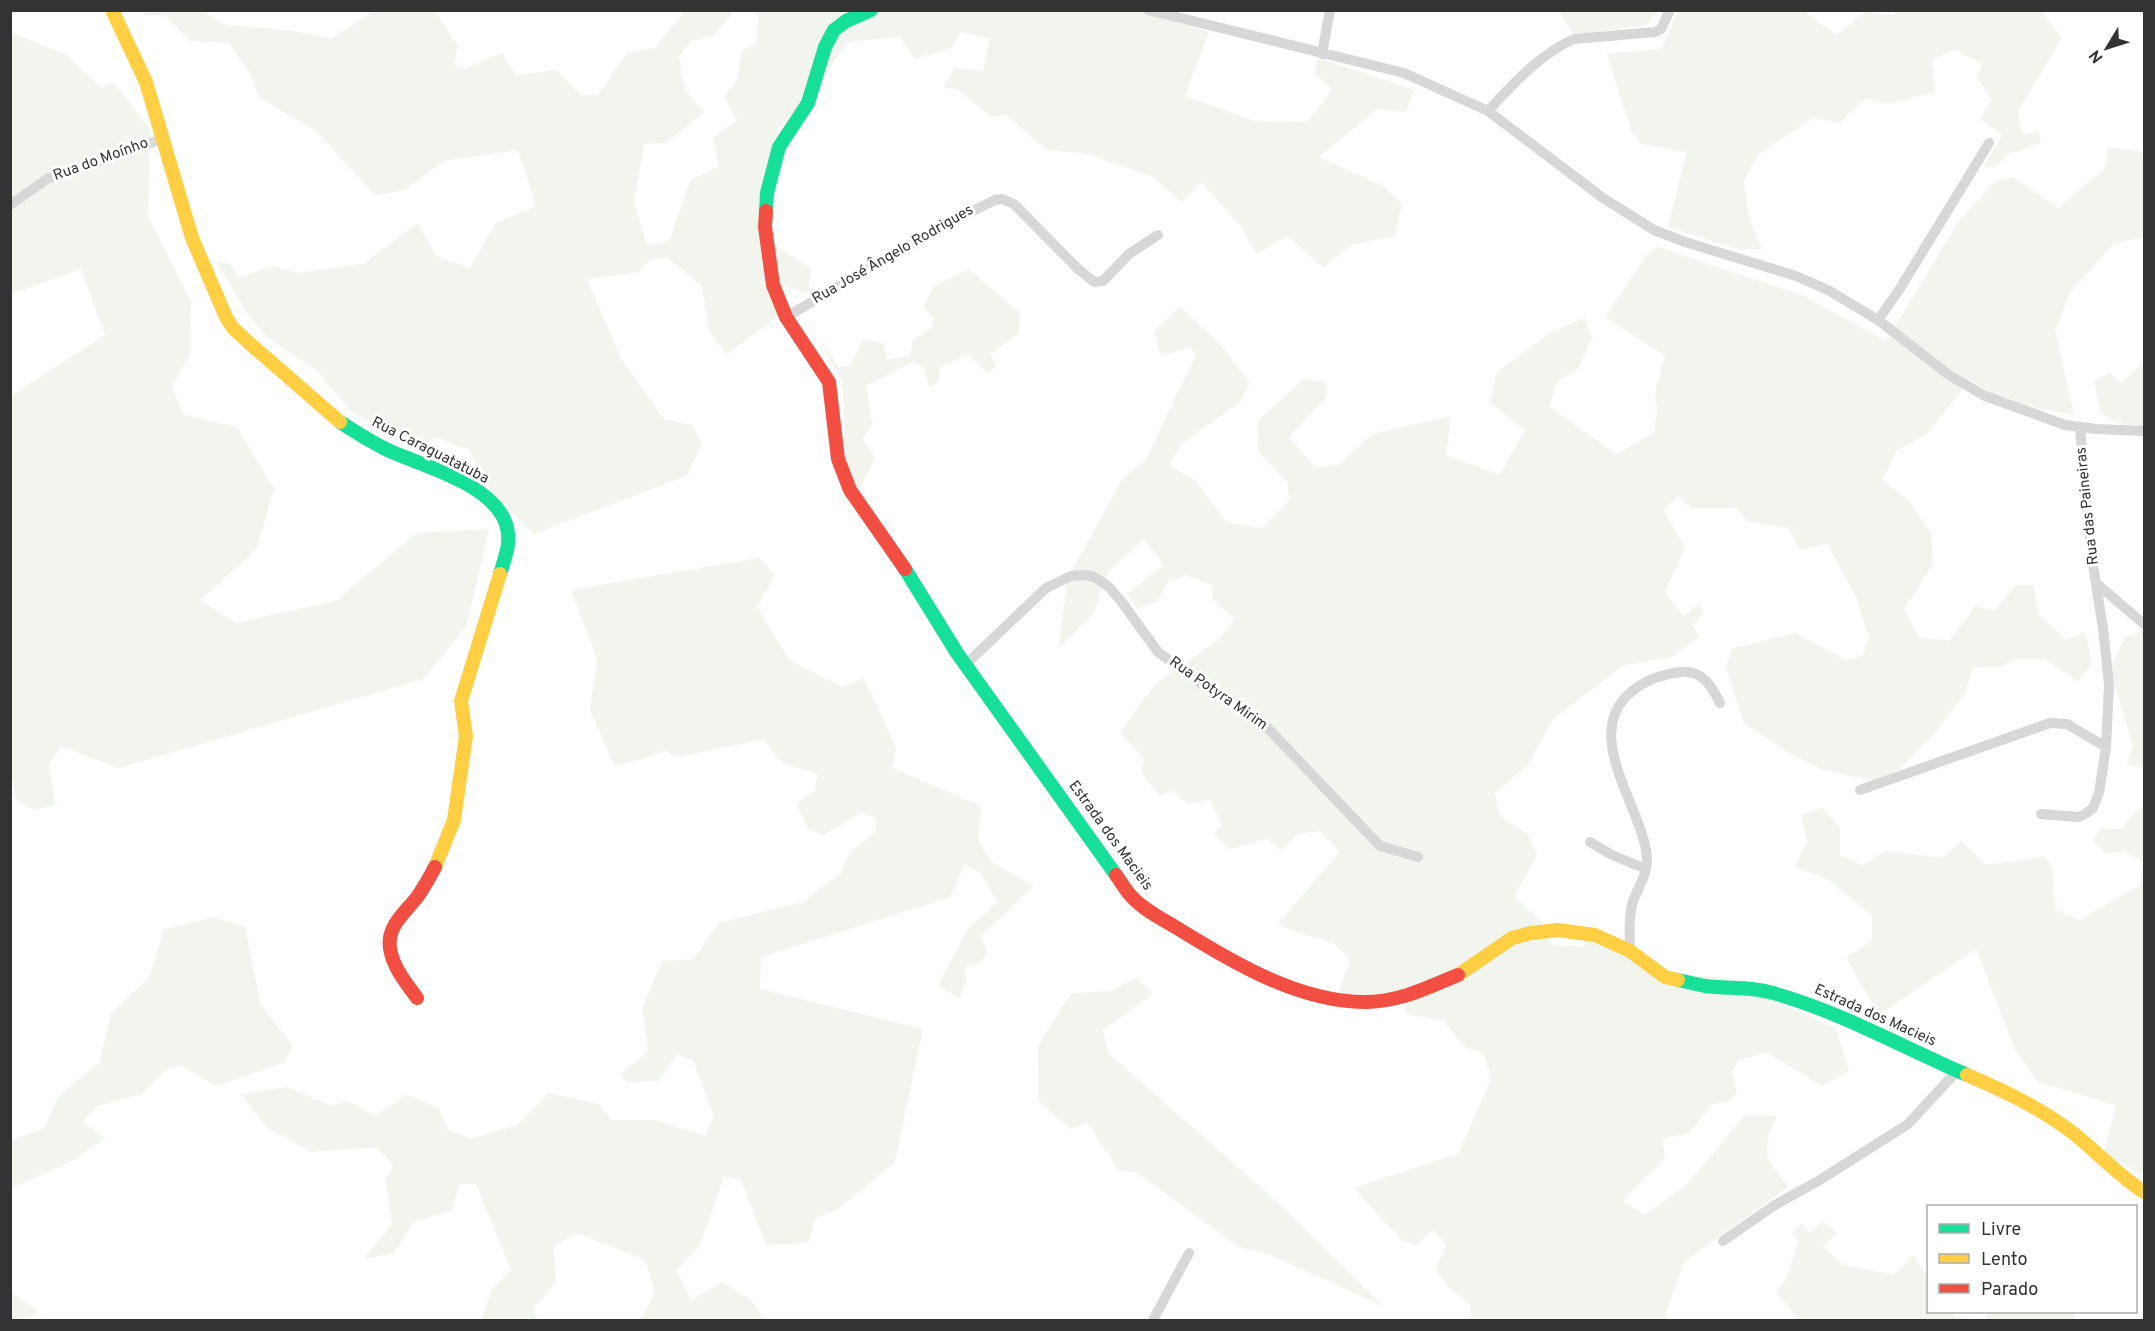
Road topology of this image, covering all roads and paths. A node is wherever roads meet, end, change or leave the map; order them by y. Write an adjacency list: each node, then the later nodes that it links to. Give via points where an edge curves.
1 (112, 10): 8 (street, Rua Caraguatatuba, via 146,82)
2 (871, 10): 12 (street, Estrada dos Macieis, via 834,30 808,103 779,147 767,194 765,227 773,285)
3 (1148, 10): 6 (street)
4 (1330, 10): 6 (street)
5 (1670, 10): 7 (street, via 1655,32 1574,39 1564,44)
6 (1322, 54): 7 (street, via 1404,73)
7 (1488, 111): 13 (street, via 1603,198 1646,225 1672,237 1811,281)
8 (162, 139): 10 (street, Rua do Moínho, via 47,179); 27 (street, Rua Caraguatatuba, via 192,238 232,327 338,422 378,445 465,484 497,508 507,522 509,545 461,701 466,736 454,820 421,892 389,935 391,954)
9 (1989, 143): 13 (street)
10 (10, 205)
11 (1158, 235): 12 (street, Rua José Ângelo Rodrigues, via 1129,254 1103,281 1095,282 1014,204 995,200 952,220)
12 (786, 317): 18 (street, Estrada dos Macieis, via 829,382 838,459 850,490)
13 (1878, 320): 14 (street, via 1949,375 1985,396)
14 (2080, 428): 15 (street); 16 (street, Rua das Paineiras)
15 (2145, 431)
16 (2097, 584): 17 (street, Rua das Paineiras); 20 (street, Rua das Paineiras, via 2109,685)
17 (2145, 624)
18 (966, 664): 24 (street, Rua Potyra Mirim, via 1046,588 1071,576 1094,577 1122,600 1158,652 1261,721 1380,846); 26 (street, Estrada dos Macieis, via 1132,898 1209,948 1273,981 1333,1000 1389,1001 1442,982 1474,965 1504,942 1531,933 1574,931 1612,941)
19 (1720, 703): 25 (street, via 1704,678 1688,671 1640,685 1623,699 1613,716 1612,754 1644,840)
20 (2106, 747): 21 (street, via 2067,724 2050,723); 22 (street, Rua das Paineiras, via 2093,808 2078,817)
21 (1860, 790)
22 (2041, 814)
23 (1590, 842): 25 (street)
24 (1418, 857)
25 (1646, 869): 26 (street, via 1631,907)
26 (1630, 951): 28 (street, Estrada dos Macieis, via 1665,976 1706,986 1771,993 1833,1012)
27 (417, 998)
28 (1958, 1070): 29 (street, Estrada dos Macieis, via 2048,1116); 30 (street, via 1908,1124)
29 (2145, 1192)
30 (1723, 1241)
31 (1189, 1253): 32 (street)
32 (1153, 1320)

